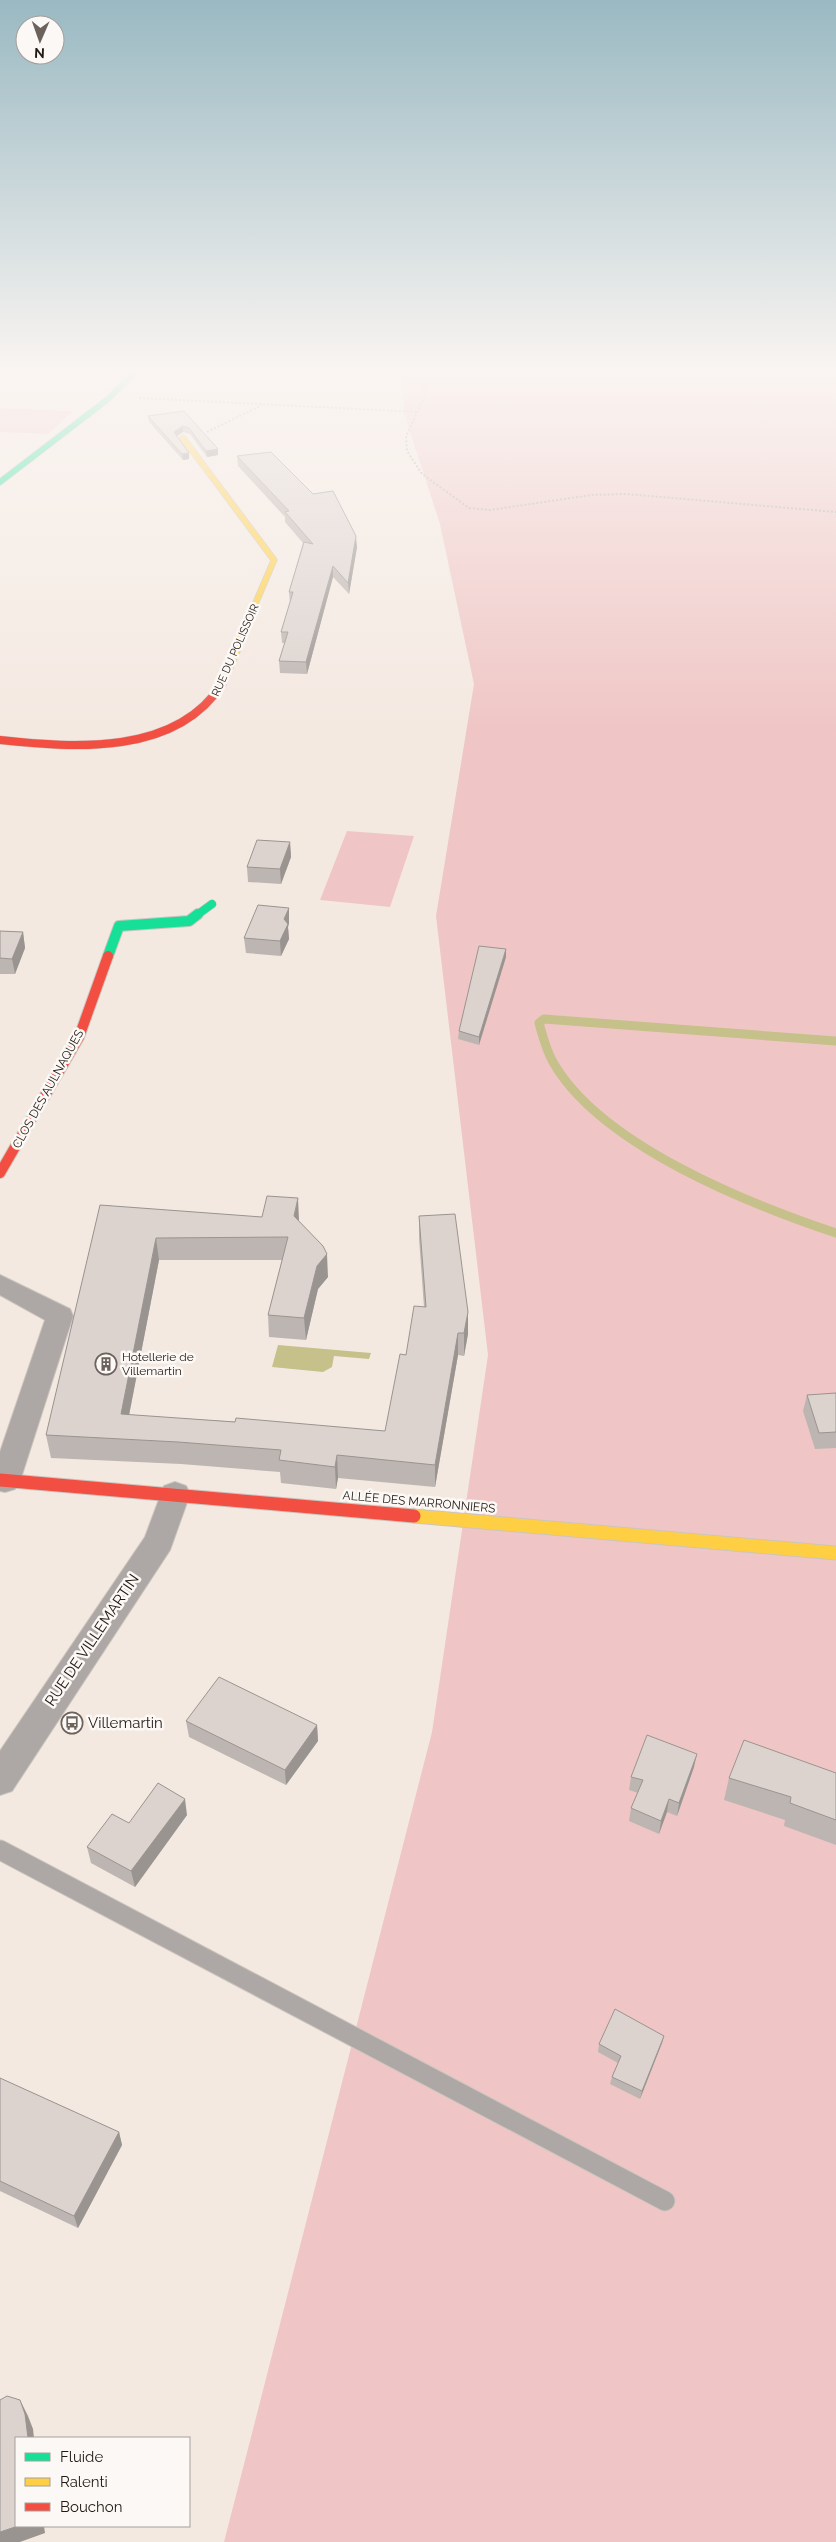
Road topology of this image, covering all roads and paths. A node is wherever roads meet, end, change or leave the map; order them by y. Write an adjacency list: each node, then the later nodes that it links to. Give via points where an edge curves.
1 (222, 490): 4 (street, RUE DU POLISSOIR, via 274,560 217,696 196,716 173,728 141,737 61,746)
2 (444, 490): 3 (path, via 469,508 490,510 626,494)
3 (836, 512)
4 (0, 740)
5 (212, 904): 6 (street, CLOS DES AULNAQUES, via 189,921 119,926 79,1037)
6 (0, 1173)
7 (0, 1284): 8 (street, via 60,1316)
8 (2, 1480): 9 (street, ALLÉE DES MARRONNIERS)
9 (175, 1494): 10 (street, ALLÉE DES MARRONNIERS); 11 (street, RUE DE VILLEMARTIN, via 159,1541)
10 (836, 1553)
11 (0, 1780)
12 (0, 1850): 13 (lane)
13 (666, 2201)

